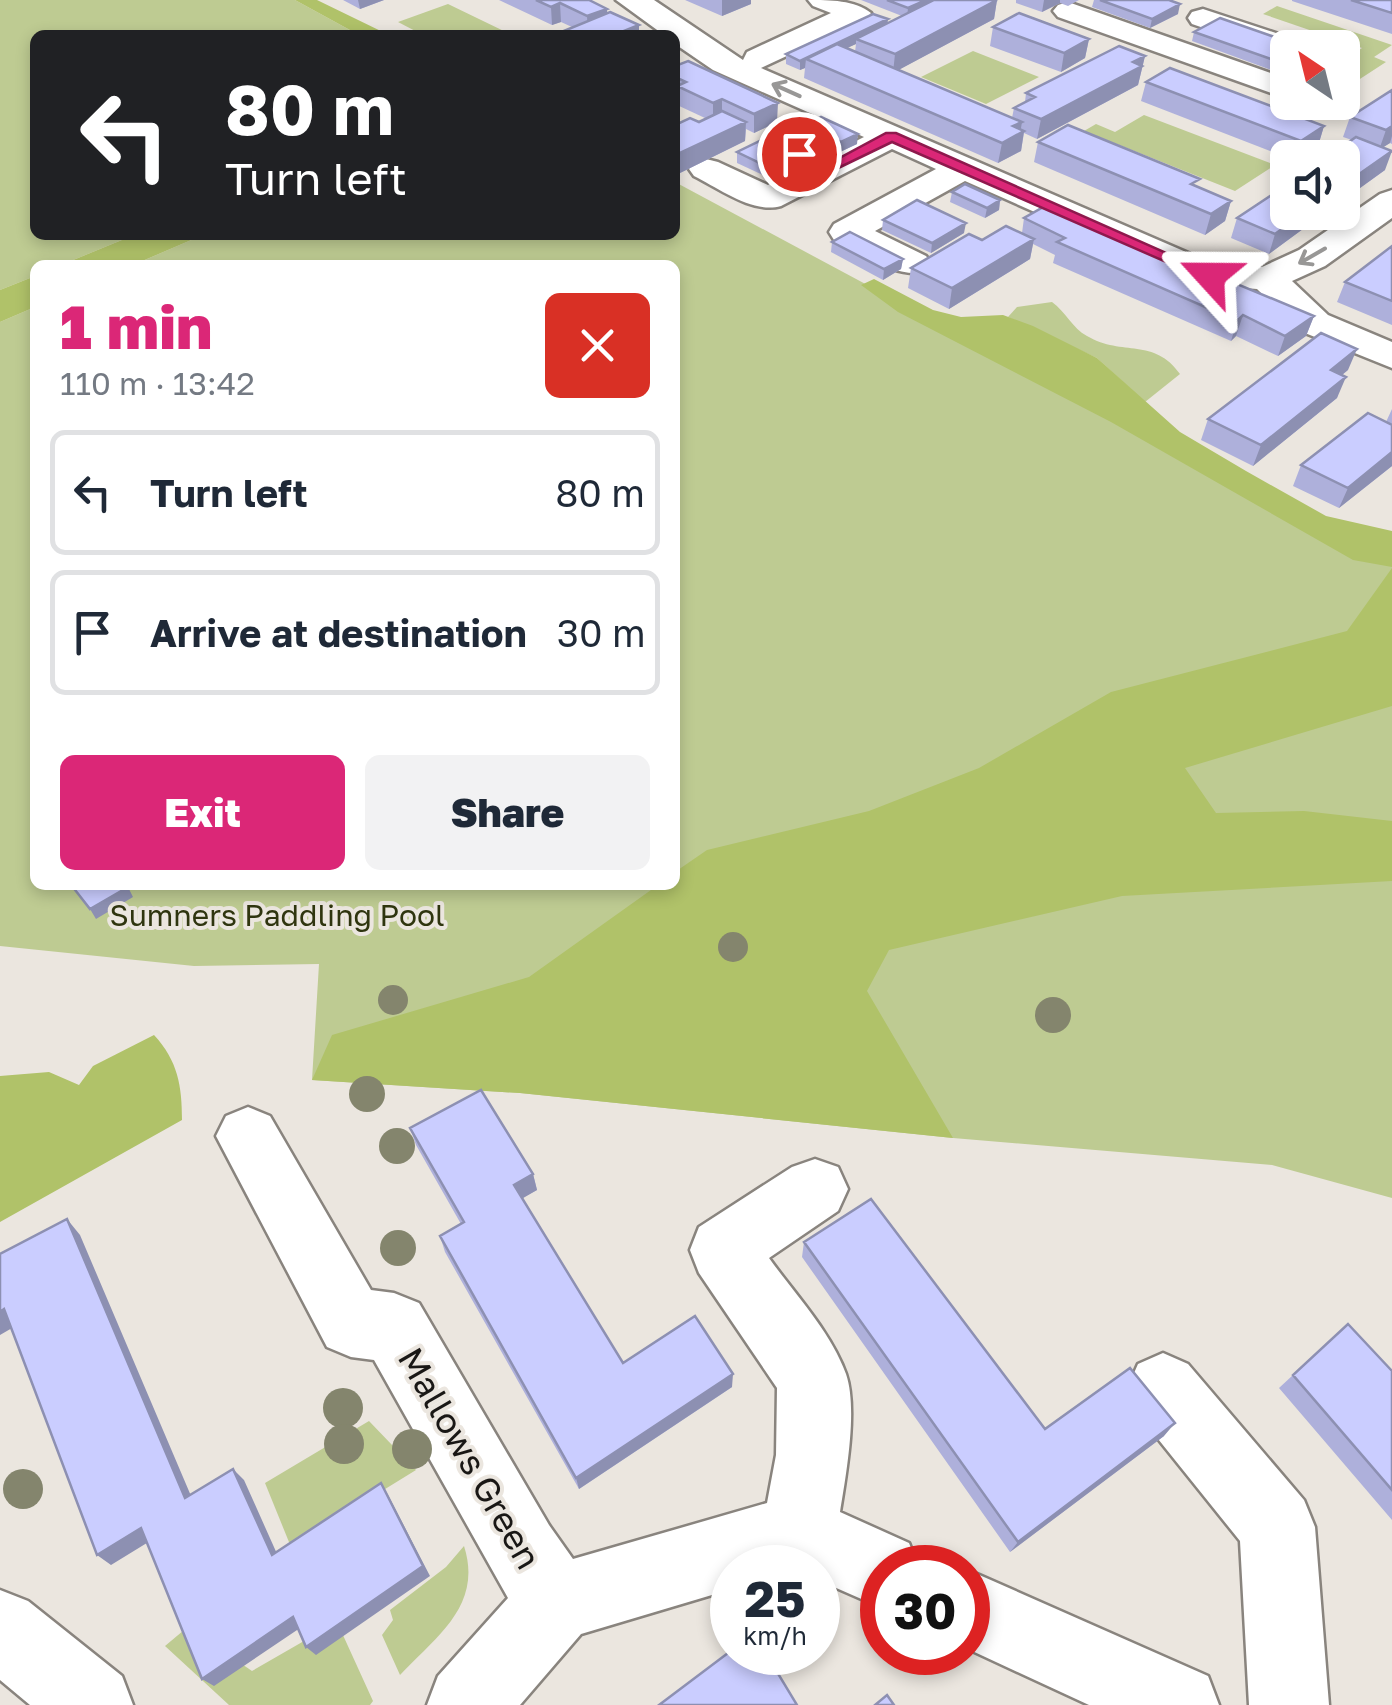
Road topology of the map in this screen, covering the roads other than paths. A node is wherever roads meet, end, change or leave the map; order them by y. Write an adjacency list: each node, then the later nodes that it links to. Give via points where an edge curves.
1 (630, 0): 10 (street, one-way to 1, via 724,63 702,33)
2 (1236, 0): 5 (street)
3 (812, 1): 8 (street, via 856,13)
4 (1068, 11): 7 (street)
5 (1202, 18): 6 (street); 7 (street)
6 (1270, 41)
7 (1155, 42): 9 (street)
8 (758, 59)
9 (1270, 84)
10 (891, 136): 11 (street); 12 (street, via 814,161 769,199)
11 (963, 168): 14 (street, via 921,207 848,232); 15 (street, via 1210,276)
12 (706, 169)
13 (1392, 201): 15 (street, one-way to 15, via 1312,258)
14 (913, 264)
15 (1266, 278): 16 (street, via 1314,323)
16 (1392, 356)
17 (248, 1136): 22 (street, Mallows Green, via 350,1323 394,1327)
18 (815, 1189): 20 (street, via 724,1250 812,1378 813,1455)
19 (1163, 1389): 28 (street, via 1276,1526)
20 (799, 1532): 21 (street); 22 (street, Mallows Green)
21 (860, 1560)
22 (557, 1602): 26 (street, Mallows Green)
23 (990, 1619): 27 (street)
24 (0, 1629): 25 (street)
25 (93, 1705)
26 (467, 1705)
27 (1179, 1705)
28 (1289, 1705)

